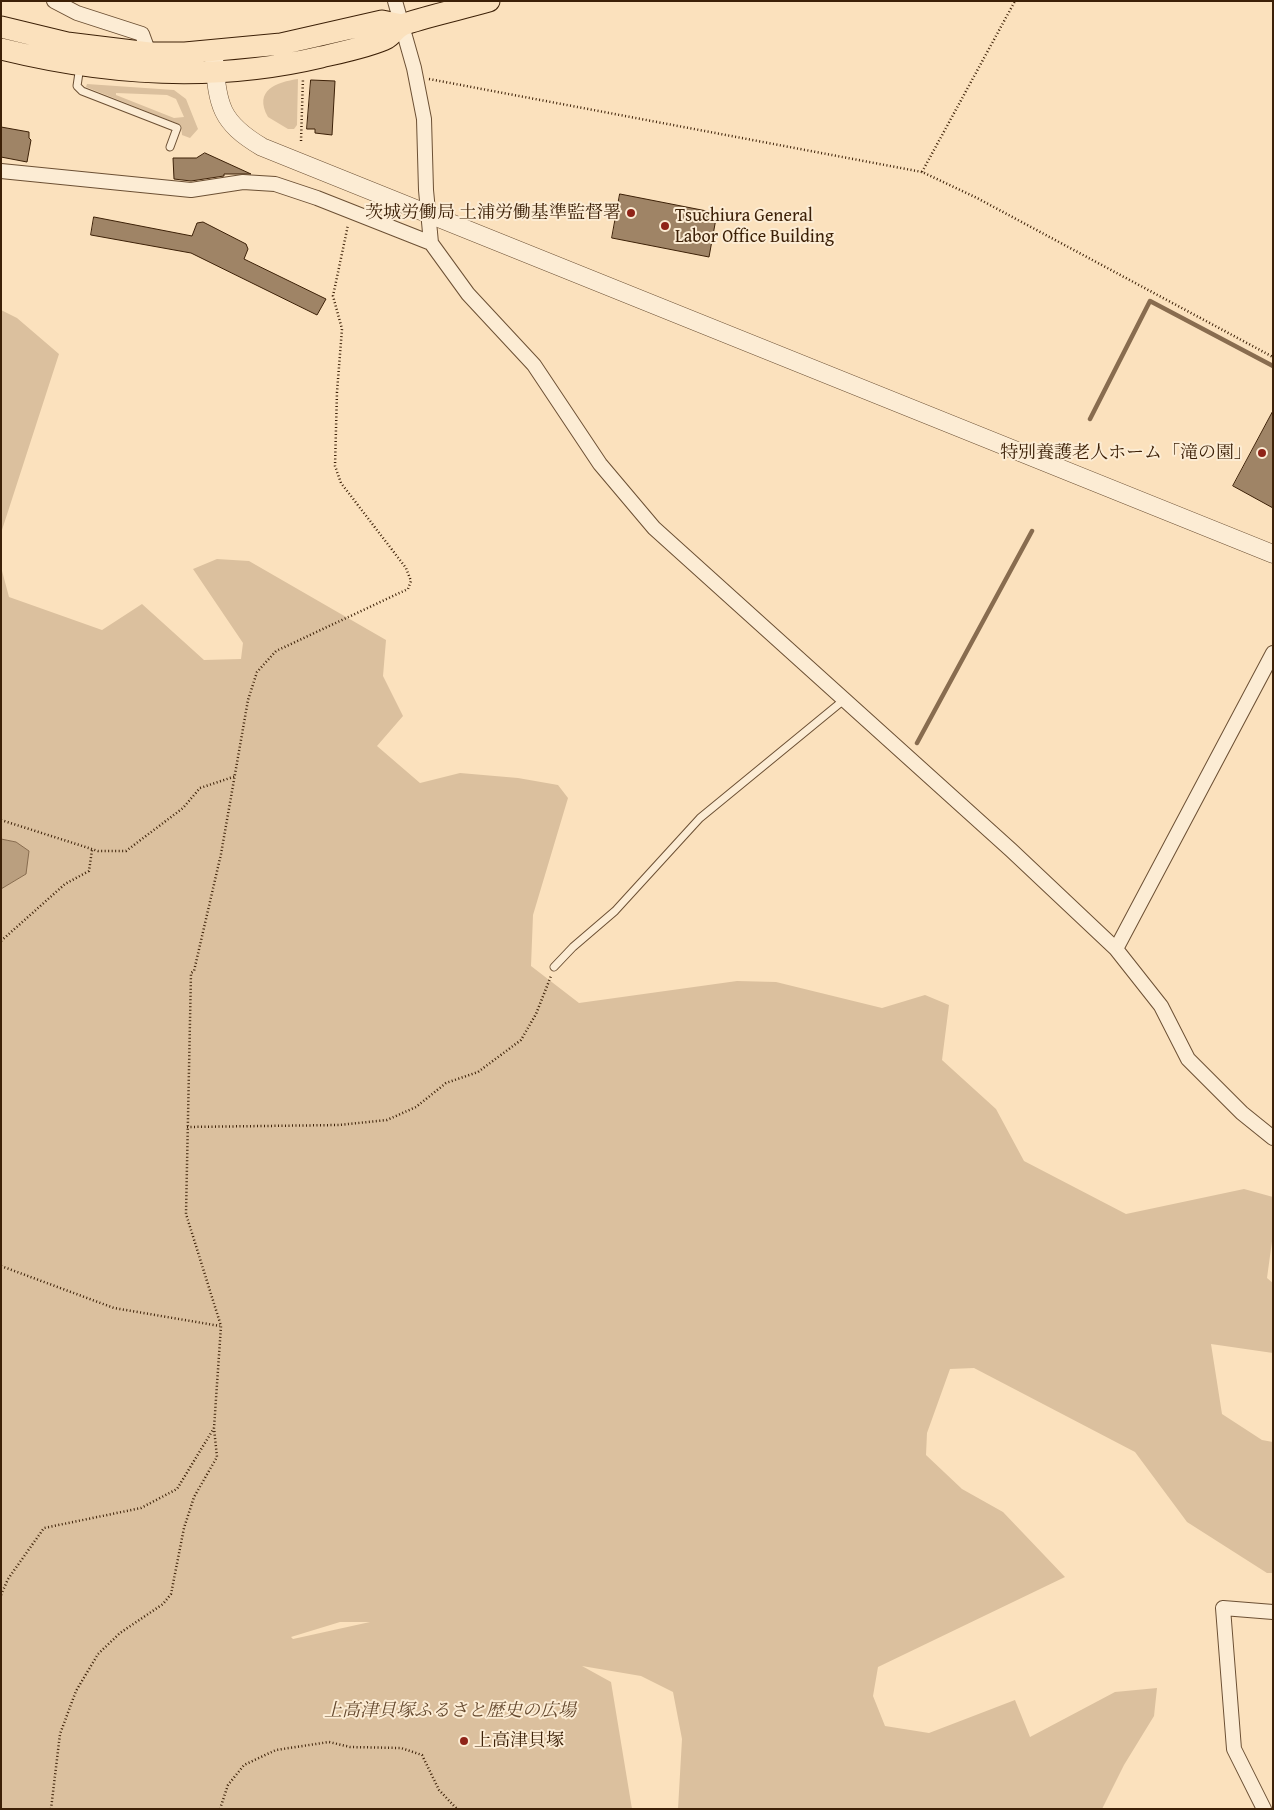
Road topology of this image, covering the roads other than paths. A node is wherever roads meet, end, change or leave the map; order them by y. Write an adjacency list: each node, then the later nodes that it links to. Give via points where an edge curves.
1 (54, 1): 7 (street, via 77,13 142,34)
2 (395, 1): 4 (street)
3 (489, 1): 4 (main road)
4 (402, 25): 8 (main road, via 382,21); 12 (street, via 424,119)
5 (1, 27): 7 (main road, via 67,43)
6 (1, 49): 9 (main road)
7 (149, 52): 8 (main road)
8 (214, 62): 9 (main road, via 158,72); 12 (street, via 220,105 226,119 243,136 292,160)
9 (80, 65): 10 (lane, via 77,86 82,91 177,128)
10 (170, 148)
11 (1, 171): 13 (street, via 191,190 243,182 275,184 355,212)
12 (427, 213): 13 (street); 14 (street)
13 (431, 244): 16 (street, via 468,294 534,365 600,464 654,528)
14 (1273, 554)
15 (1273, 653): 17 (street)
16 (845, 699): 17 (street); 18 (lane, via 700,818 615,911)
17 (1116, 949): 19 (street, via 1161,1006 1188,1059 1242,1113)
18 (554, 967)
19 (1273, 1138)
20 (1273, 1612): 22 (street, via 1223,1608 1234,1749)
21 (1273, 1804): 22 (street)
22 (1266, 1809)

